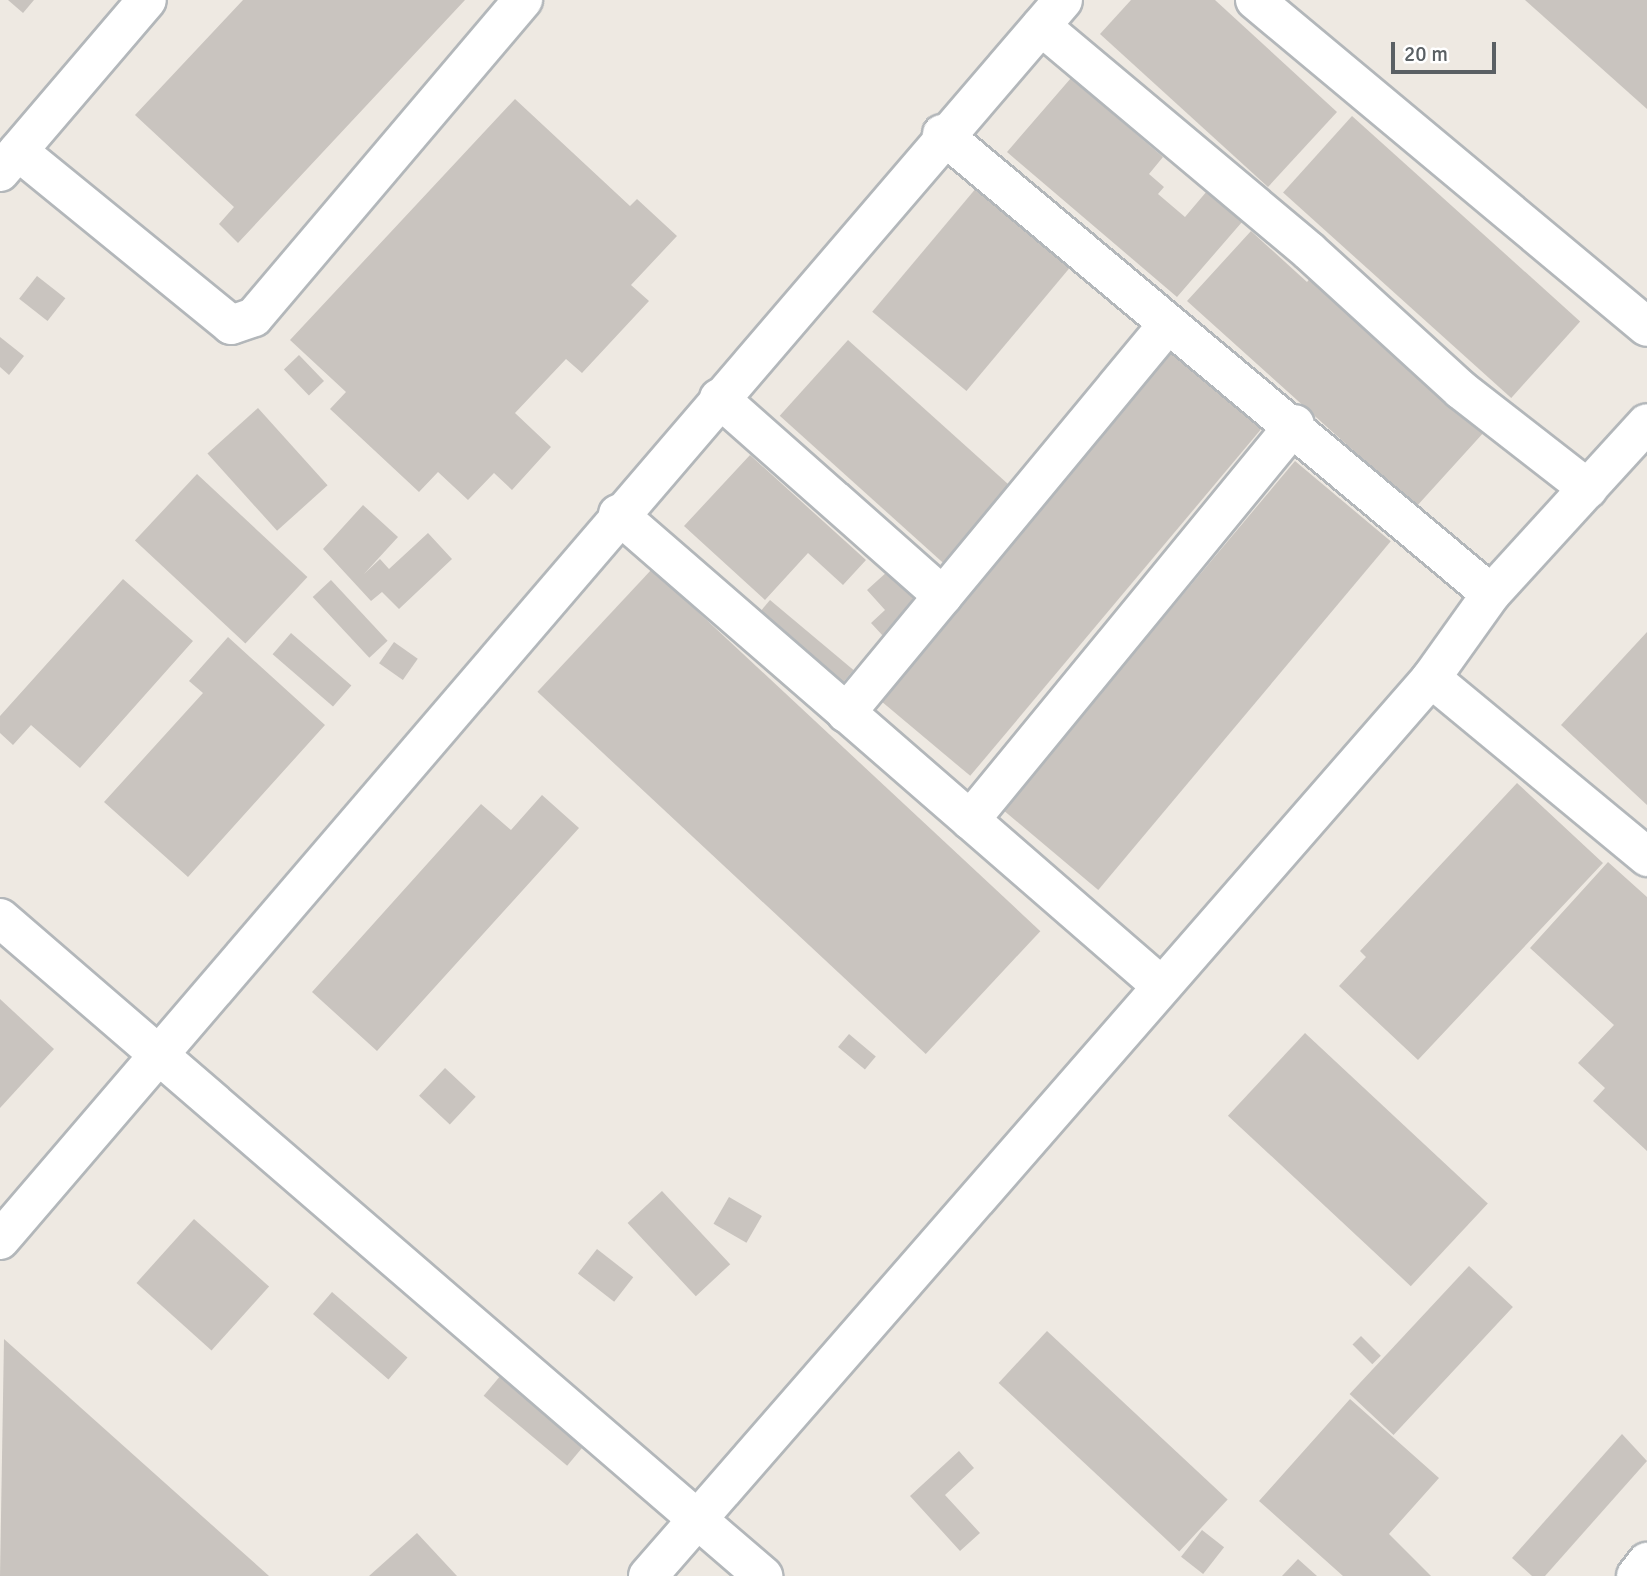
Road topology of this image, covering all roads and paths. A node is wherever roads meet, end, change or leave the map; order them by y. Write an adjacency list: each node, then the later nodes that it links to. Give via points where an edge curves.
1 (148, 0): 6 (street)
2 (523, 0): 6 (street, via 254,317 231,325)
3 (1255, 0): 8 (street)
4 (1052, 13): 5 (street); 12 (street, via 1461,390)
5 (942, 134): 7 (street); 9 (street)
6 (9, 162)
7 (1168, 324): 10 (street); 15 (street)
8 (1647, 327)
9 (719, 398): 13 (street); 15 (street)
10 (1295, 424): 14 (street); 18 (street)
11 (1647, 424): 12 (street)
12 (1588, 489): 14 (street)
13 (618, 514): 17 (street); 22 (street)
14 (1491, 594): 16 (street)
15 (943, 596): 17 (street)
16 (1431, 678): 19 (street); 21 (street)
17 (846, 713): 18 (street)
18 (970, 820): 21 (street)
19 (1647, 857)
20 (0, 918): 22 (street)
21 (1159, 984): 24 (street)
22 (158, 1057): 23 (street); 24 (street)
23 (0, 1240)
24 (696, 1522): 26 (street); 27 (street)
25 (1647, 1562): 28 (street)
26 (648, 1576)
27 (763, 1576)
28 (1636, 1576)

